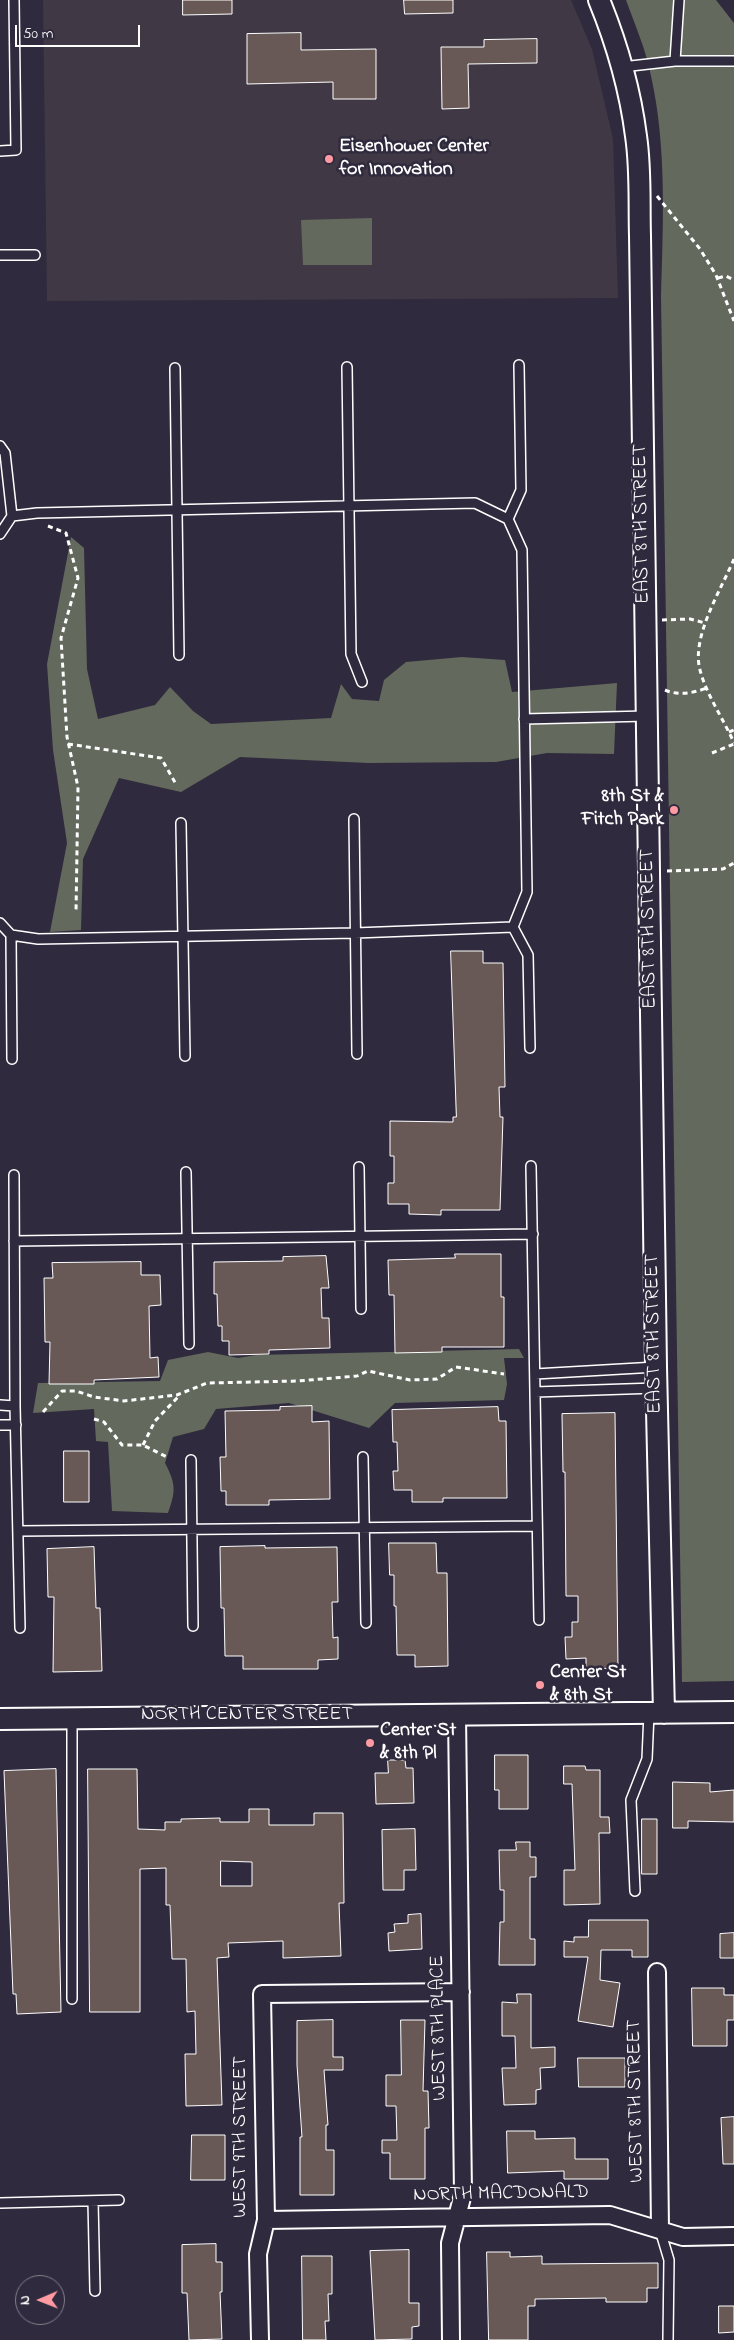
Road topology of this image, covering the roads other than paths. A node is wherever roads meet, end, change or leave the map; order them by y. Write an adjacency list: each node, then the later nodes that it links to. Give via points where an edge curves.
1 (14, 0): 7 (lane, via 16,150)
2 (599, 0): 6 (street, EAST 8TH STREET)
3 (679, 0): 4 (lane)
4 (675, 61): 5 (lane); 6 (lane)
5 (734, 61)
6 (622, 66): 21 (street, EAST 8TH STREET, via 637,138)
7 (0, 150)
8 (0, 255): 9 (lane)
9 (35, 255)
10 (519, 365): 17 (lane, via 521,490)
11 (347, 367): 14 (lane)
12 (175, 368): 15 (lane)
13 (0, 446): 16 (lane, via 5,453)
14 (349, 506): 15 (lane); 17 (lane, via 475,503); 20 (lane, via 351,654)
15 (177, 510): 16 (lane); 19 (lane)
16 (12, 516): 18 (lane)
17 (508, 519): 22 (lane, via 522,550)
18 (0, 534)
19 (179, 655)
20 (362, 682)
21 (647, 716): 22 (lane); 44 (street, EAST 8TH STREET)
22 (524, 718): 26 (lane, via 527,892)
23 (354, 819): 27 (lane)
24 (181, 822): 29 (lane)
25 (0, 923): 28 (lane)
26 (513, 927): 27 (lane); 30 (lane, via 528,955)
27 (356, 933): 29 (lane); 31 (lane)
28 (11, 935): 29 (lane, via 38,939); 33 (lane)
29 (183, 936): 32 (lane)
30 (530, 1048)
31 (357, 1054)
32 (185, 1056)
33 (12, 1059)
34 (531, 1166): 38 (lane)
35 (359, 1167): 39 (lane)
36 (186, 1172): 40 (lane)
37 (14, 1175): 41 (lane)
38 (532, 1234): 39 (lane); 45 (lane)
39 (360, 1236): 40 (lane); 42 (lane)
40 (187, 1239): 41 (lane); 43 (lane)
41 (14, 1241): 49 (lane)
42 (361, 1309)
43 (189, 1344)
44 (656, 1366): 45 (lane); 46 (street, EAST 8TH STREET)
45 (535, 1374): 47 (lane)
46 (656, 1388): 47 (lane); 63 (street, EAST 8TH STREET)
47 (535, 1392): 54 (lane)
48 (0, 1406): 49 (lane)
49 (15, 1406): 51 (lane)
50 (0, 1425): 51 (lane)
51 (16, 1425): 57 (lane)
52 (363, 1457): 55 (lane)
53 (191, 1460): 56 (lane)
54 (537, 1526): 55 (lane); 58 (lane)
55 (364, 1527): 56 (lane); 59 (lane)
56 (192, 1529): 57 (lane); 60 (lane)
57 (19, 1531): 61 (lane)
58 (539, 1620)
59 (366, 1623)
60 (193, 1626)
61 (20, 1628)
62 (734, 1712): 63 (street, NORTH CENTER STREET)
63 (657, 1713): 64 (street, NORTH CENTER STREET); 67 (lane, via 647,1759 631,1800)
64 (457, 1715): 65 (street, NORTH CENTER STREET); 69 (street, WEST 8TH PLACE)
65 (72, 1718): 66 (street, NORTH CENTER STREET); 70 (lane)
66 (0, 1719)
67 (634, 1891)
68 (657, 1972): 76 (street, WEST 8TH STREET)
69 (461, 1992): 74 (street, WEST 8TH PLACE, via 463,2194); 75 (street, WEST 9TH STREET, via 262,1994)
70 (72, 1999)
71 (119, 2200): 72 (lane)
72 (93, 2201): 73 (lane); 78 (lane)
73 (0, 2203)
74 (456, 2217): 75 (street, NORTH MACDONALD); 76 (street, NORTH MACDONALD, via 610,2215); 80 (street, WEST 8TH PLACE, via 450,2242)
75 (266, 2220): 79 (street, WEST 9TH STREET, via 258,2254)
76 (660, 2230): 77 (street, NORTH MACDONALD, via 683,2237); 81 (lane, via 669,2260)
77 (734, 2236)
78 (95, 2291)
79 (260, 2340)
80 (451, 2340)
81 (668, 2340)

